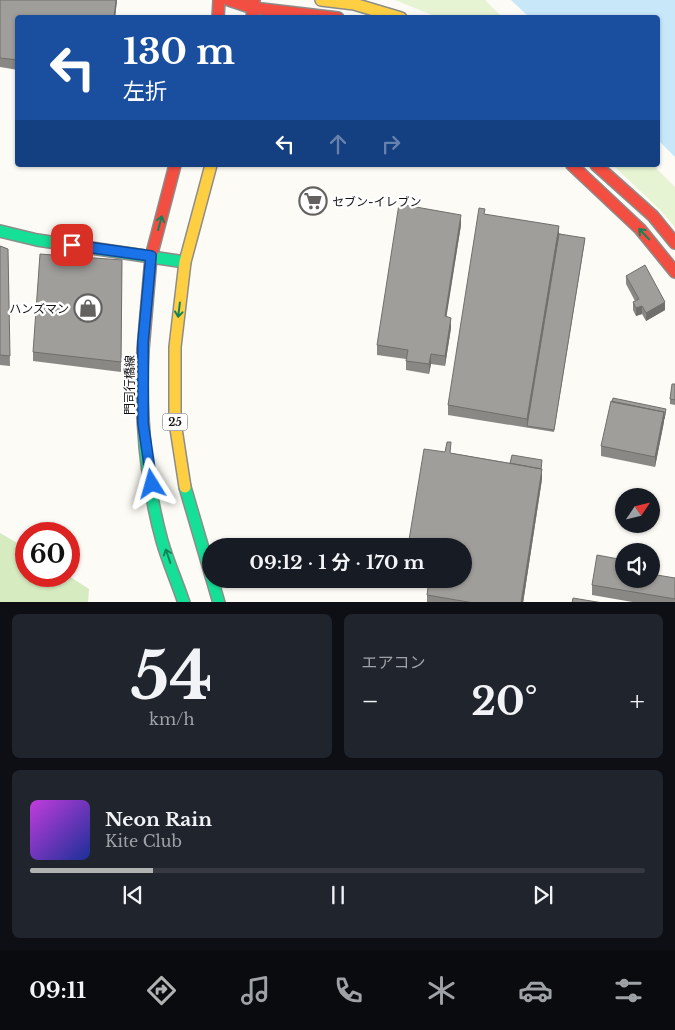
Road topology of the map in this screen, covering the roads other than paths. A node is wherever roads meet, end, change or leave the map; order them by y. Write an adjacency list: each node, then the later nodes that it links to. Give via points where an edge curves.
1 (219, 0): 5 (main road)
2 (230, 0): 4 (main road)
3 (321, 0): 7 (main road, via 354,4)
4 (253, 8): 6 (main road)
5 (218, 15)
6 (312, 15)
7 (391, 15)
8 (174, 167): 14 (main road, 門司行橋線 / 25, one-way to 8)
9 (210, 167): 15 (main road, 25)
10 (574, 167): 16 (main road, one-way to 10, via 664,255 621,210)
11 (598, 167): 13 (main road, via 654,216)
12 (0, 231): 14 (main road, via 37,240)
13 (675, 243)
14 (151, 256): 15 (main road); 17 (main road, 門司行橋線 / 25, one-way to 14, via 162,541 143,423 143,342)
15 (185, 262): 18 (main road, 25, one-way to 18, via 175,347 175,422 185,489)
16 (675, 272)
17 (184, 602)
18 (219, 602)

